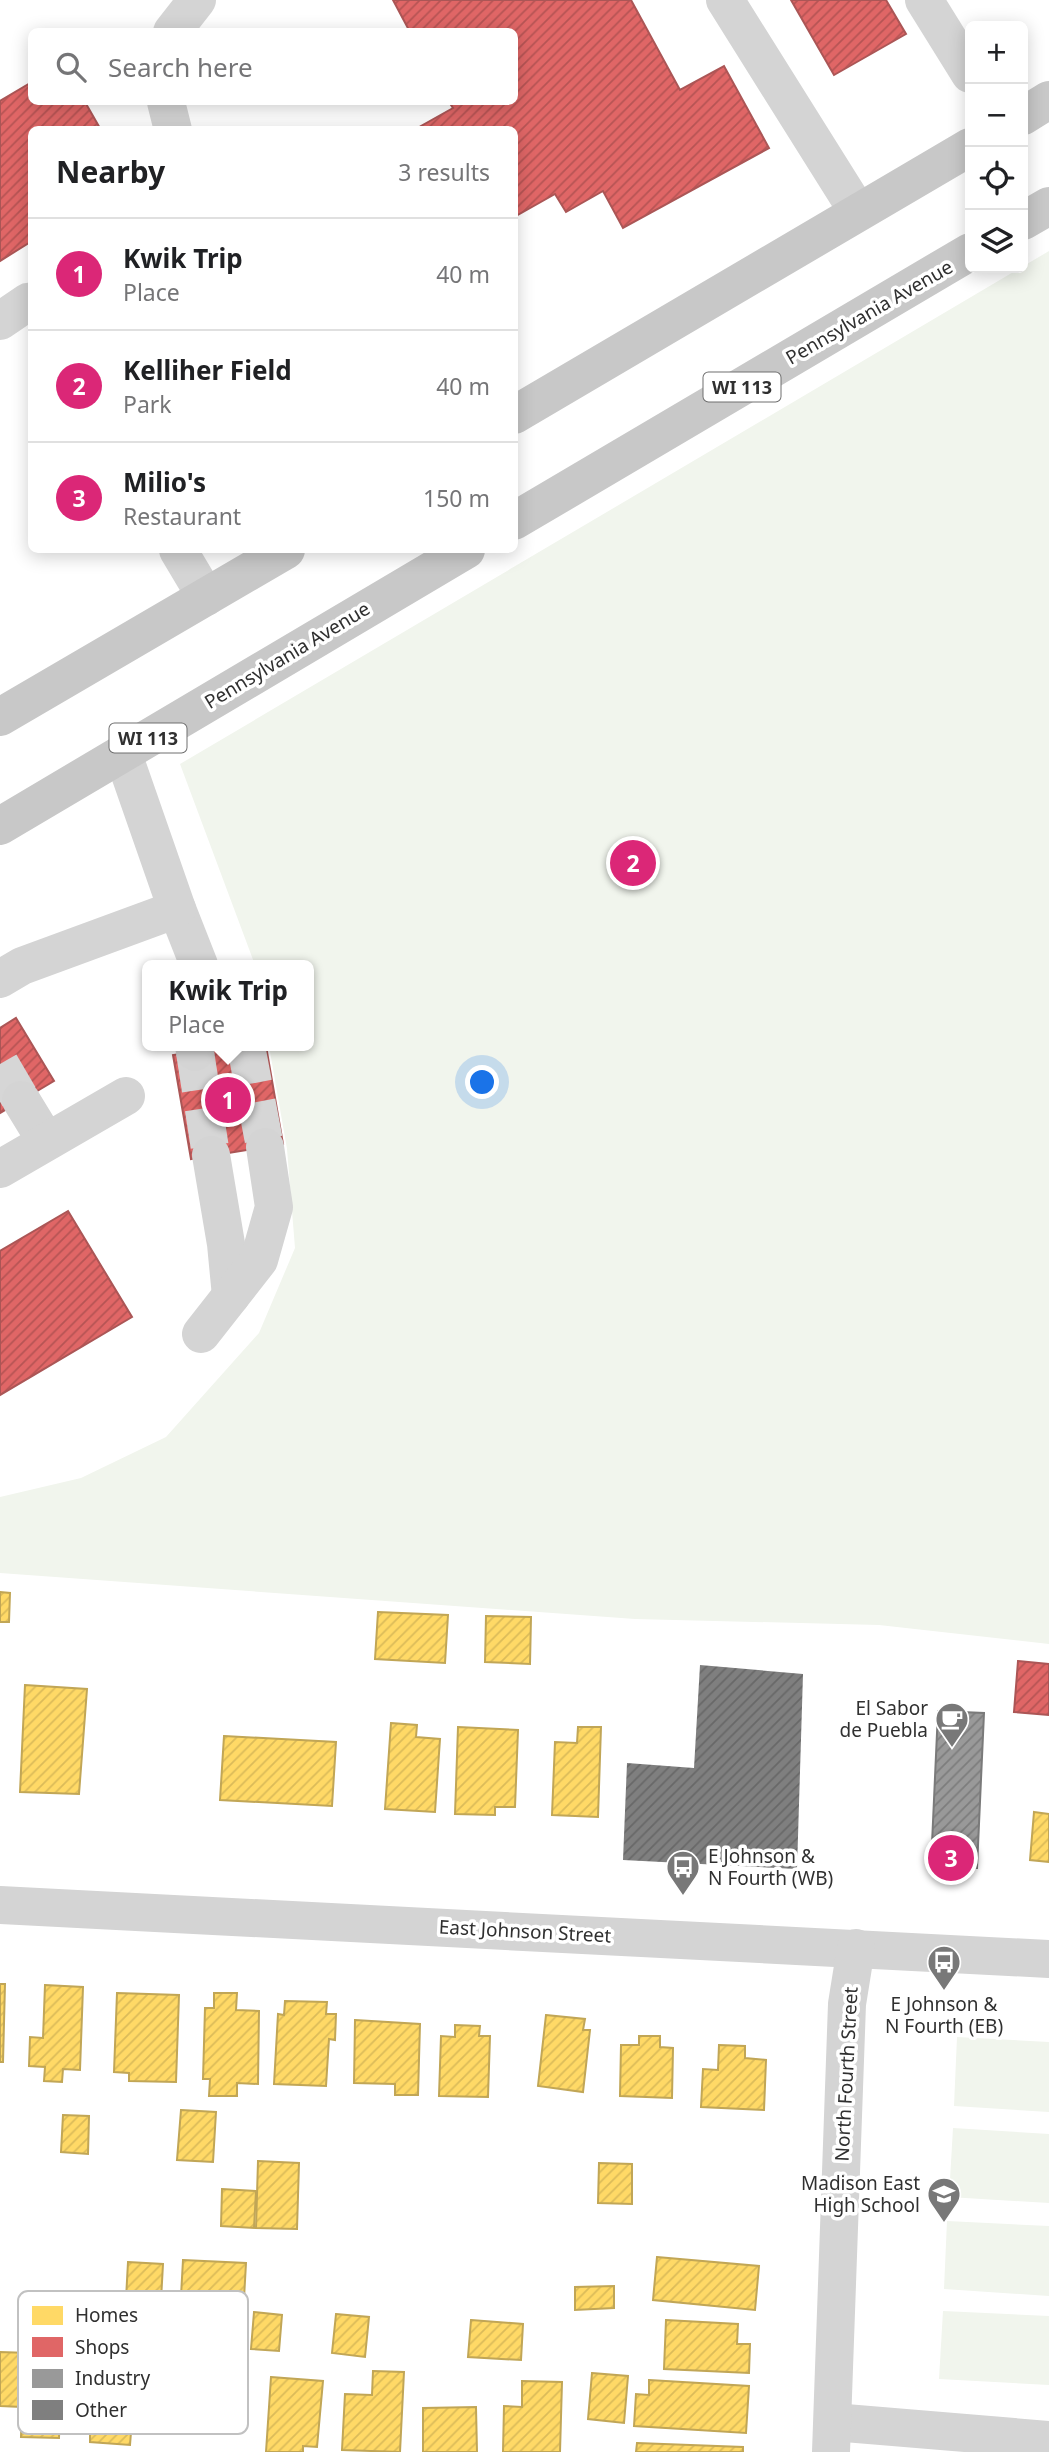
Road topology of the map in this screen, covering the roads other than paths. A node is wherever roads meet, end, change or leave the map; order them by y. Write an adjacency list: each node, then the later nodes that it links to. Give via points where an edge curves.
1 (197, 0): 4 (street)
2 (724, 0): 12 (street)
3 (924, 0): 5 (street)
4 (175, 28)
5 (965, 66)
6 (1049, 100): 8 (main road)
7 (167, 105): 9 (street)
8 (1028, 113)
9 (172, 126)
10 (968, 147): 12 (main road)
11 (1049, 206): 13 (main road)
12 (858, 212): 15 (main road)
13 (1028, 218)
14 (965, 255): 16 (main road, Pennsylvania Avenue / WI 113)
15 (518, 413)
16 (518, 519)
17 (180, 553): 20 (street)
18 (281, 553): 20 (main road)
19 (461, 553): 22 (main road, Pennsylvania Avenue / WI 113)
20 (206, 597): 21 (main road)
21 (0, 717)
22 (123, 754): 23 (main road, Pennsylvania Avenue / WI 113); 24 (street)
23 (0, 825)
24 (177, 909): 25 (street); 26 (street)
25 (197, 960)
26 (0, 979)
27 (126, 1096): 29 (street)
28 (21, 1100): 29 (street)
29 (46, 1141): 32 (street)
30 (265, 1147): 33 (street, via 274,1207 259,1260)
31 (211, 1156): 33 (street)
32 (1, 1167)
33 (231, 1296): 34 (street)
34 (201, 1334)
35 (0, 1905): 36 (street, East Johnson Street)
36 (856, 1948): 37 (street, East Johnson Street); 38 (street, North Fourth Street, via 847,2004)
37 (1049, 1959)
38 (832, 2437): 40 (street)
39 (1049, 2440): 40 (street)
40 (943, 2441)

